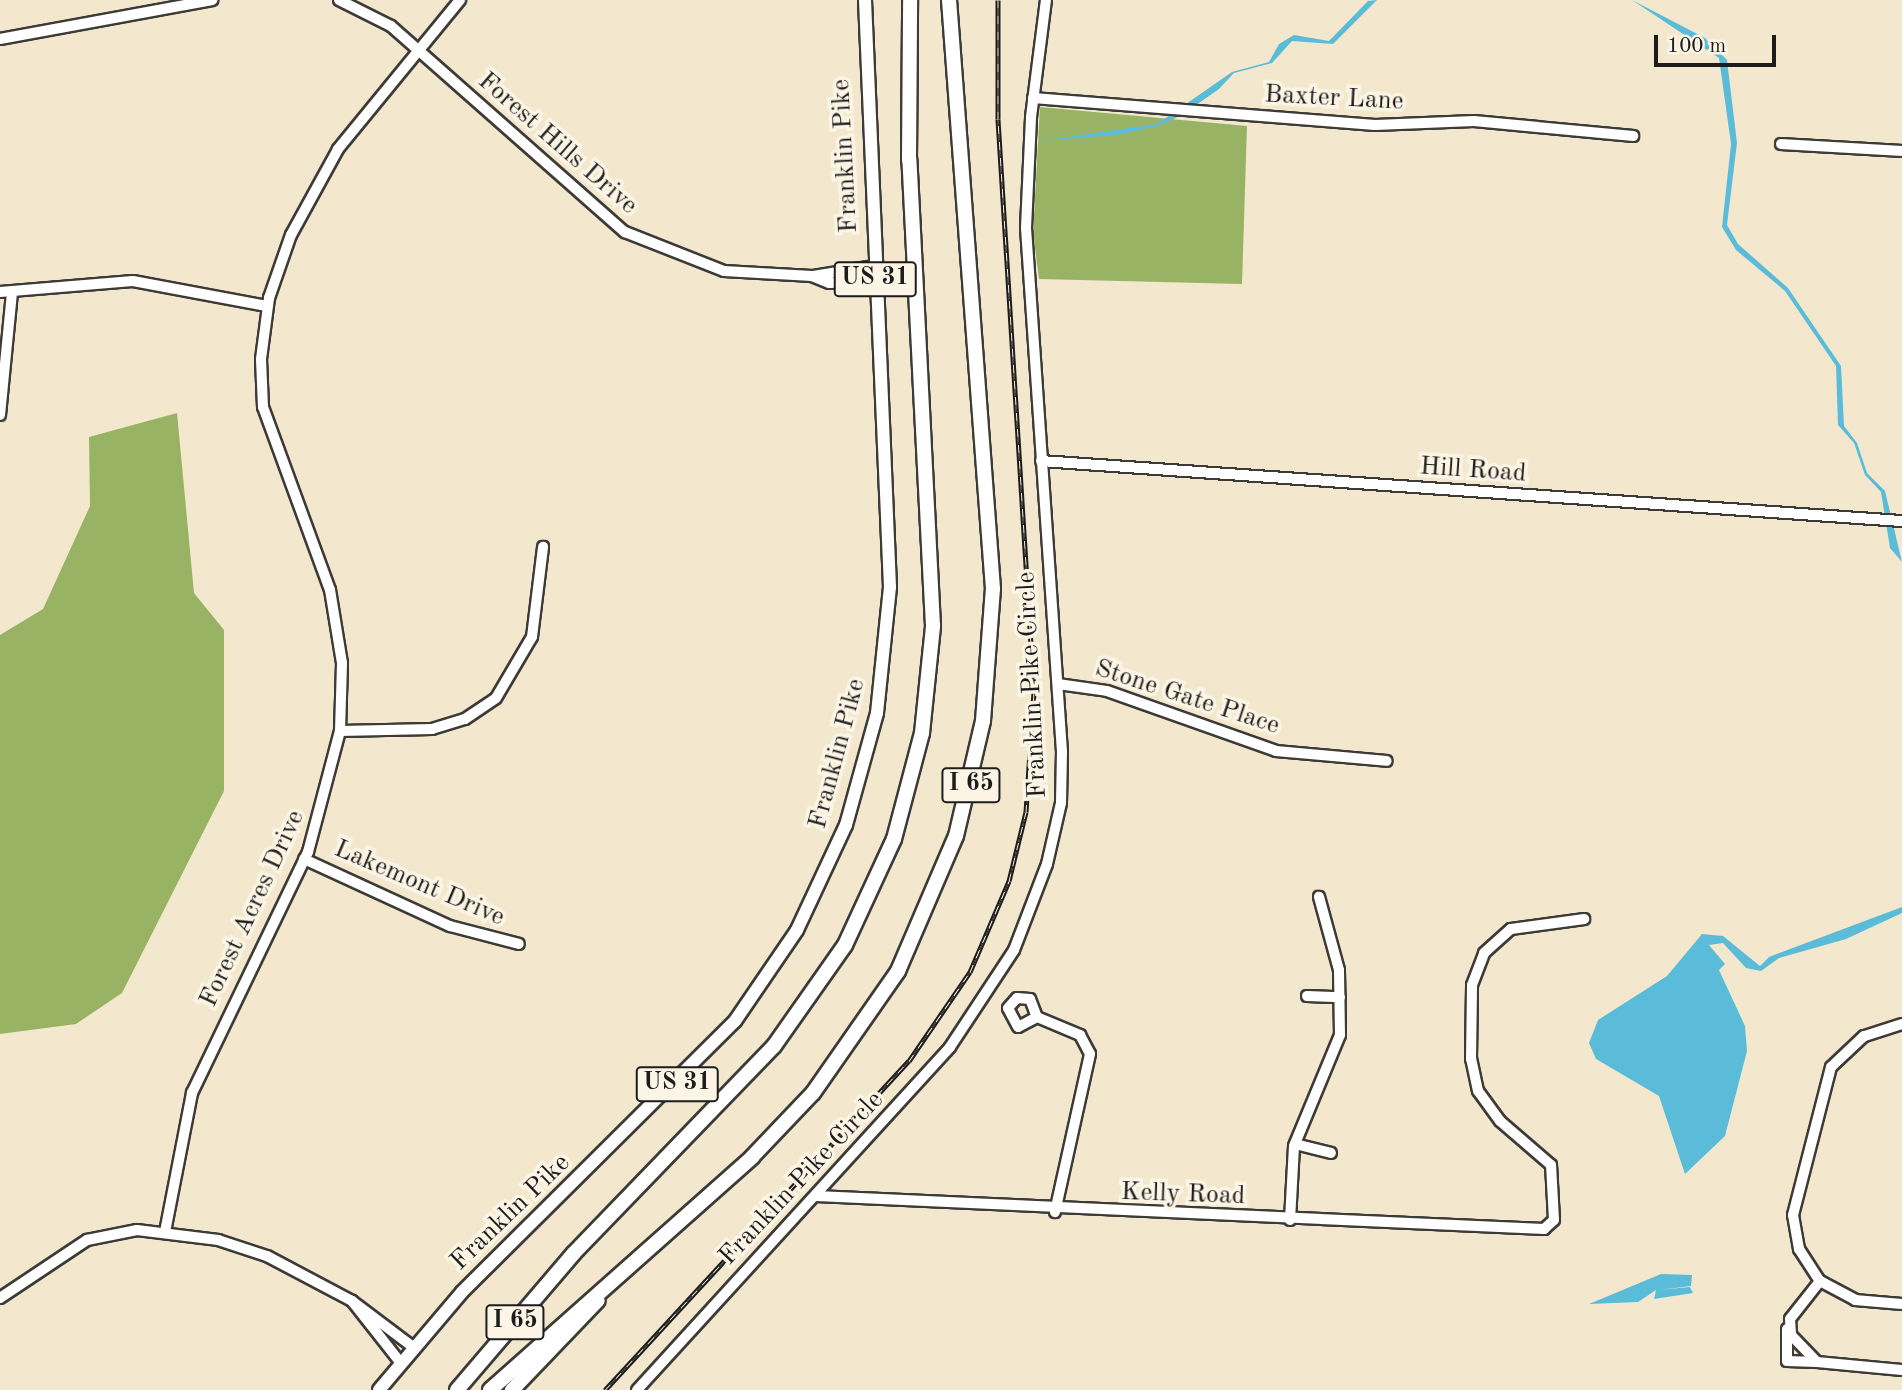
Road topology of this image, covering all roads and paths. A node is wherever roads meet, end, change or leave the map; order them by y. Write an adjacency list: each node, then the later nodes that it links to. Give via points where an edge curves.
1 (212, 0): 8 (street)
2 (339, 0): 9 (street, Forest Hills Drive, via 379,18)
3 (460, 0): 9 (street, Forest Acres Drive)
4 (865, 0): 14 (main road, Franklin Pike / US 31)
5 (911, 0): 52 (highway, I 65, via 909,160 933,625 922,733 894,839 845,945 775,1046 574,1253)
6 (949, 0): 41 (highway, I 65, via 993,589 987,693 972,779 924,919 859,1034 772,1137)
7 (1046, 0): 10 (street, Franklin Pike Circle)
8 (0, 38)
9 (418, 49): 15 (street, Forest Hills Drive, via 625,232 724,271); 19 (street, Forest Acres Drive, via 359,118 316,186 290,235)
10 (1033, 98): 11 (street, Baxter Lane); 21 (street, Franklin Pike Circle, via 1026,229)
11 (1633, 136)
12 (1781, 144): 13 (street)
13 (1902, 151)
14 (874, 267): 15 (street, Forest Hills Drive); 16 (main road, Franklin Pike / US 31)
15 (813, 276): 16 (street, Forest Hills Drive, via 829,283)
16 (875, 282): 47 (main road, Franklin Pike / US 31, via 889,625 872,737 834,855 782,953 719,1040)
17 (0, 292): 18 (street)
18 (12, 292): 19 (street, via 133,281); 20 (street)
19 (267, 306): 25 (street, Forest Acres Drive, via 263,407 330,590 341,650)
20 (0, 415)
21 (1041, 461): 22 (street, Hill Road); 24 (street, Franklin Pike Circle)
22 (1895, 520)
23 (543, 547): 25 (street, via 532,637 496,698 465,719 432,729)
24 (1058, 684): 26 (street, Stone Gate Place, via 1107,691 1276,751); 37 (street, Franklin Pike Circle, via 1061,803 1017,944 950,1047)
25 (340, 731): 27 (street, Forest Acres Drive)
26 (1387, 761)
27 (304, 859): 30 (street, Lakemont Drive, via 450,926 495,942); 40 (street, Forest Acres Drive, via 197,1081)
28 (1319, 897): 32 (street, via 1337,958)
29 (1584, 919): 39 (street, Kelly Road, via 1511,929 1484,953 1472,985 1475,1081 1492,1112 1551,1165 1555,1195 1549,1227)
30 (519, 944)
31 (1307, 996): 32 (street)
32 (1340, 997): 35 (street, via 1336,1055)
33 (1037, 1017): 38 (street, via 1080,1035 1090,1054)
34 (1902, 1024): 42 (street, via 1849,1047 1822,1086 1793,1214 1800,1250)
35 (1295, 1144): 36 (street); 39 (street)
36 (1331, 1153)
37 (816, 1196): 38 (street, Kelly Road); 55 (street, Franklin Pike Circle)
38 (1055, 1212): 39 (street, Kelly Road)
39 (1290, 1220)
40 (165, 1232): 43 (street, via 125,1230 87,1240); 44 (street, via 267,1256)
41 (642, 1255): 53 (highway, I 65); 54 (highway)
42 (1820, 1280): 45 (street, via 1855,1300); 46 (street)
43 (0, 1298)
44 (352, 1301): 47 (street); 48 (street)
45 (1902, 1304)
46 (1787, 1329): 49 (street); 49 (street, via 1787,1361)
47 (412, 1347): 48 (main road, Franklin Pike / US 31)
48 (400, 1362): 51 (main road, Franklin Pike / US 31)
49 (1817, 1362): 50 (street)
50 (1902, 1370)
51 (379, 1390)
52 (457, 1390)
53 (490, 1390)
54 (512, 1390)
55 (637, 1390)

